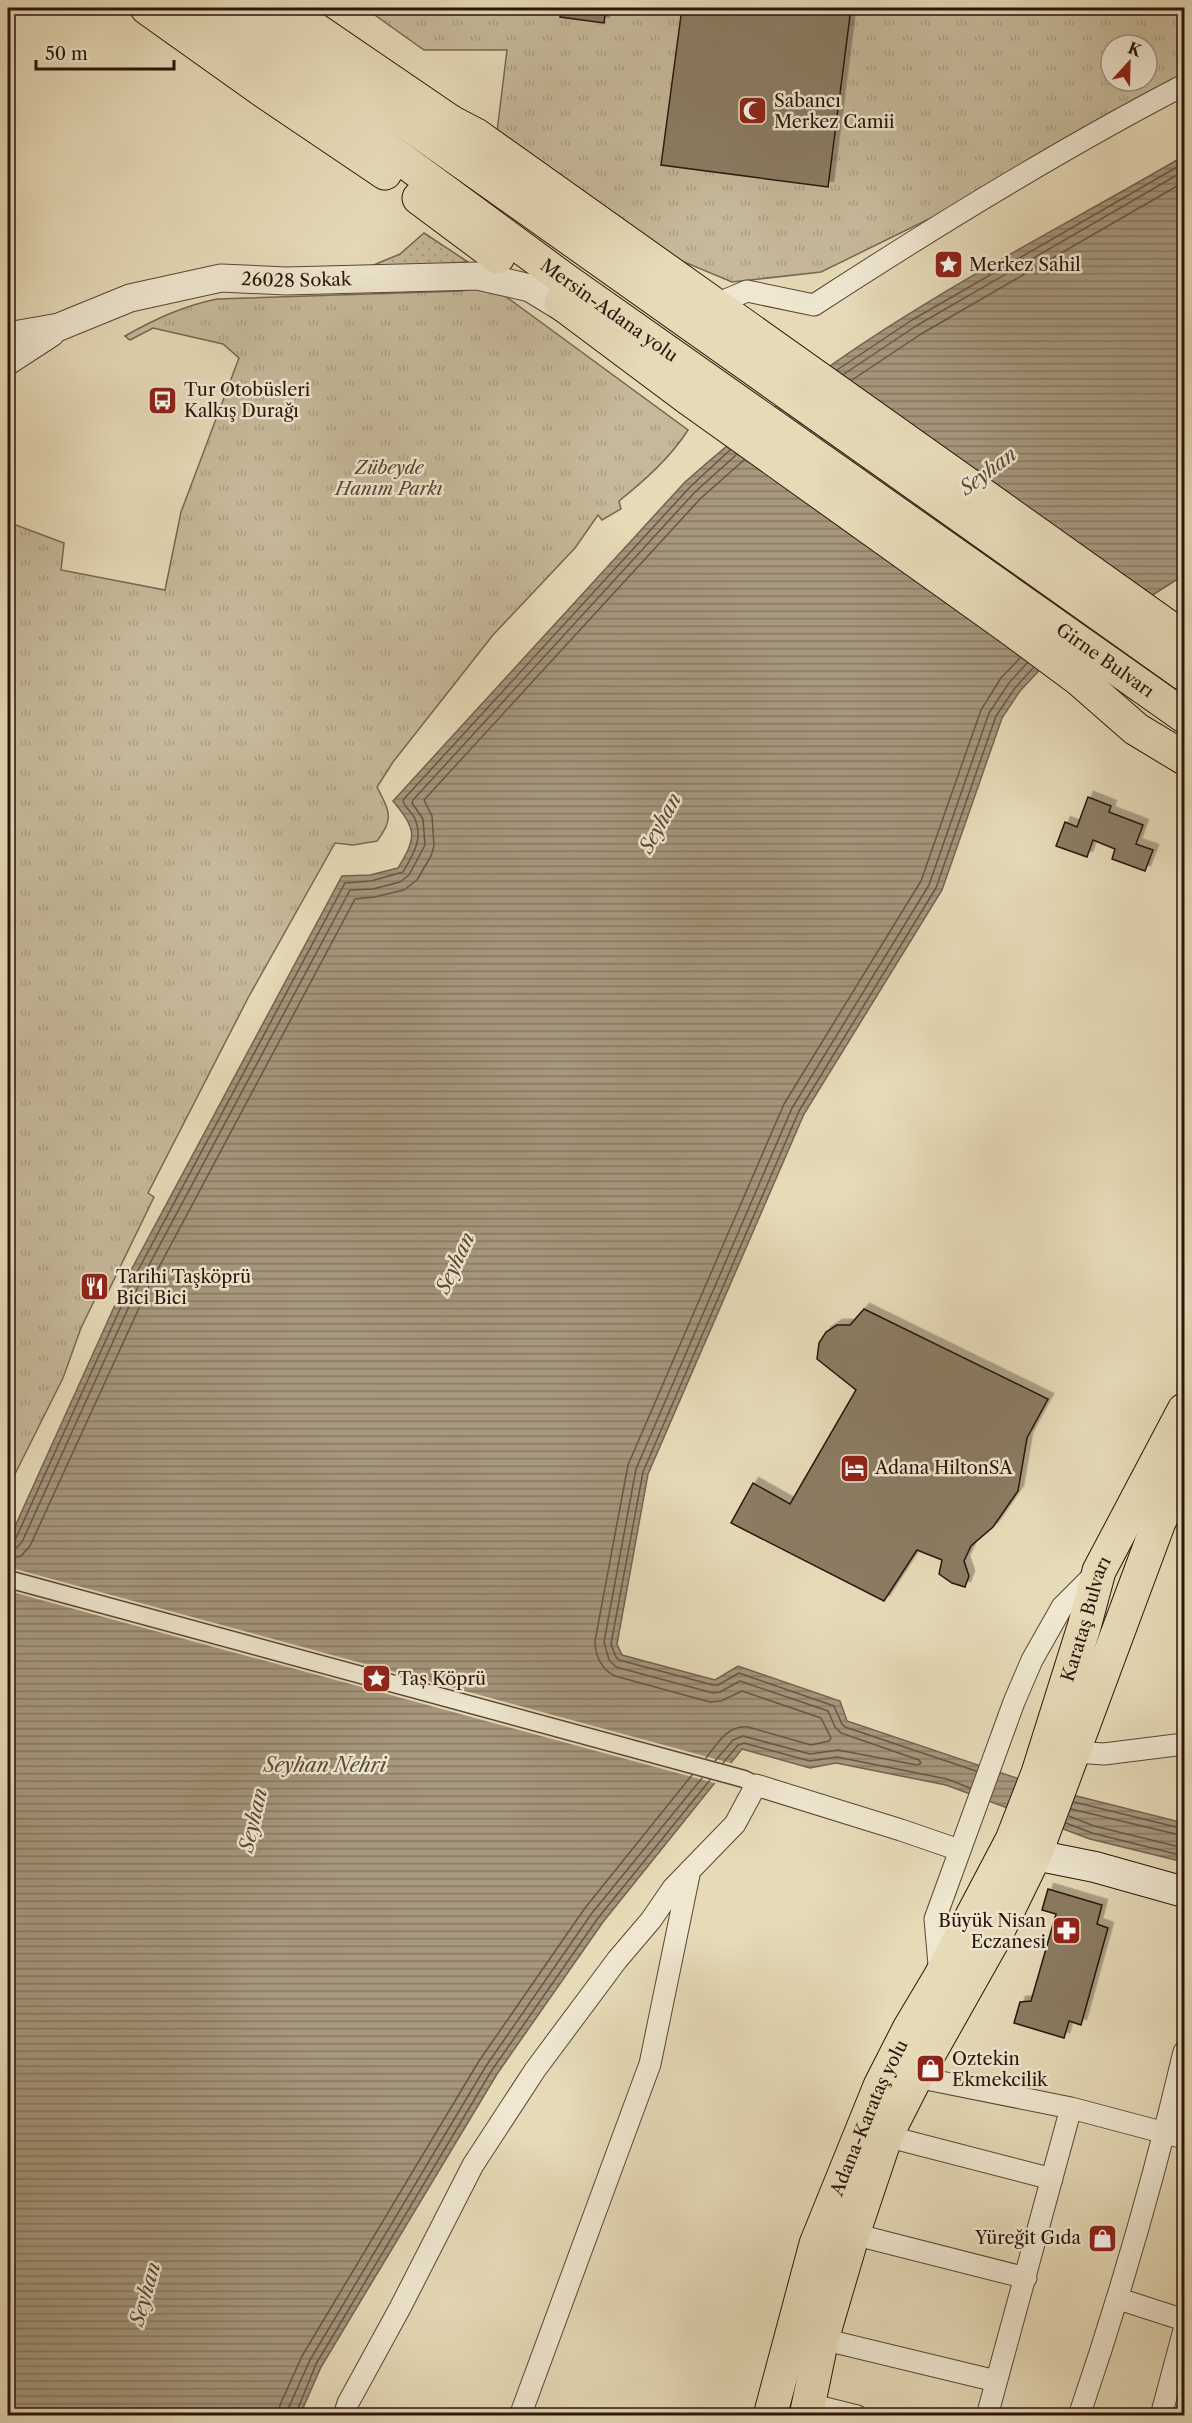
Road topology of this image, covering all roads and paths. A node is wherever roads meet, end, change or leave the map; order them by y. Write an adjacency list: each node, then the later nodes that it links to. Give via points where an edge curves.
1 (147, 8): 7 (main road)
2 (196, 8): 9 (main road, Mersin-Adana yolu)
3 (245, 8): 8 (main road, Mersin-Adana yolu)
4 (284, 8): 6 (main road)
5 (1185, 85): 10 (street, via 1120,119 894,253 814,305 747,291)
6 (451, 122): 8 (main road, via 464,138 556,214); 10 (main road, via 476,135)
7 (403, 186): 9 (main road, via 463,219 526,263); 11 (main road)
8 (586, 251): 14 (main road, Mersin-Adana yolu)
9 (564, 279): 16 (main road, Mersin-Adana yolu)
10 (714, 304): 14 (main road)
11 (583, 320): 12 (street, 26028 Sokak, via 530,288 478,276 286,281 221,278 130,298); 16 (main road)
12 (59, 327): 13 (street, 26028 Sokak); 15 (street)
13 (8, 336)
14 (735, 337): 17 (main road, Mersin-Adana yolu)
15 (8, 361)
16 (694, 387): 18 (main road, Mersin-Adana yolu)
17 (1056, 565): 19 (main road); 20 (main road, via 1143,626); 21 (main road, Girne Bulvarı)
18 (1018, 616): 22 (main road, Girne Bulvarı); 23 (main road, via 1036,625)
19 (1185, 638)
20 (1185, 646)
21 (1185, 674)
22 (1185, 716)
23 (1185, 757)
24 (1185, 1410): 27 (main road, Karataş Bulvarı)
25 (1185, 1471): 26 (main road, Karataş Bulvarı)
26 (1177, 1508): 30 (main road, Karataş Bulvarı, via 1160,1522)
27 (1099, 1571): 30 (main road, Karataş Bulvarı, via 1084,1628); 33 (street, via 1062,1606 1032,1660)
28 (8, 1579): 31 (street)
29 (1185, 1744): 30 (street, via 1104,1754)
30 (1058, 1768): 32 (main road, Karataş Bulvarı)
31 (750, 1782): 33 (street); 34 (street, via 735,1824)
32 (1029, 1845): 35 (main road); 36 (main road, Adana-Karataş yolu); 38 (main road, Adana-Karataş yolu, via 996,1935)
33 (959, 1850): 36 (street, via 935,1919)
34 (690, 1869): 51 (street, via 535,2070 473,2165); 52 (street, via 650,2064)
35 (1185, 1892)
36 (940, 1977): 53 (main road, Adana-Karataş yolu, via 880,2086 816,2244)
37 (1185, 2052): 41 (street)
38 (916, 2077): 39 (street); 40 (main road, Adana-Karataş yolu)
39 (1071, 2108): 41 (street); 42 (street)
40 (886, 2136): 42 (street); 43 (main road, Adana-Karataş yolu)
41 (1175, 2136): 45 (street)
42 (1052, 2179): 44 (street)
43 (853, 2234): 44 (street); 48 (main road, Adana-Karataş yolu)
44 (1026, 2278): 49 (street)
45 (1119, 2299): 46 (street); 56 (street)
46 (1185, 2320)
47 (1185, 2330): 57 (street)
48 (822, 2339): 49 (street); 50 (main road, Adana-Karataş yolu)
49 (996, 2381): 55 (street)
50 (808, 2410): 54 (street)
51 (344, 2415)
52 (520, 2415)
53 (770, 2415)
54 (857, 2415)
55 (987, 2415)
56 (1079, 2415)
57 (1161, 2415)

